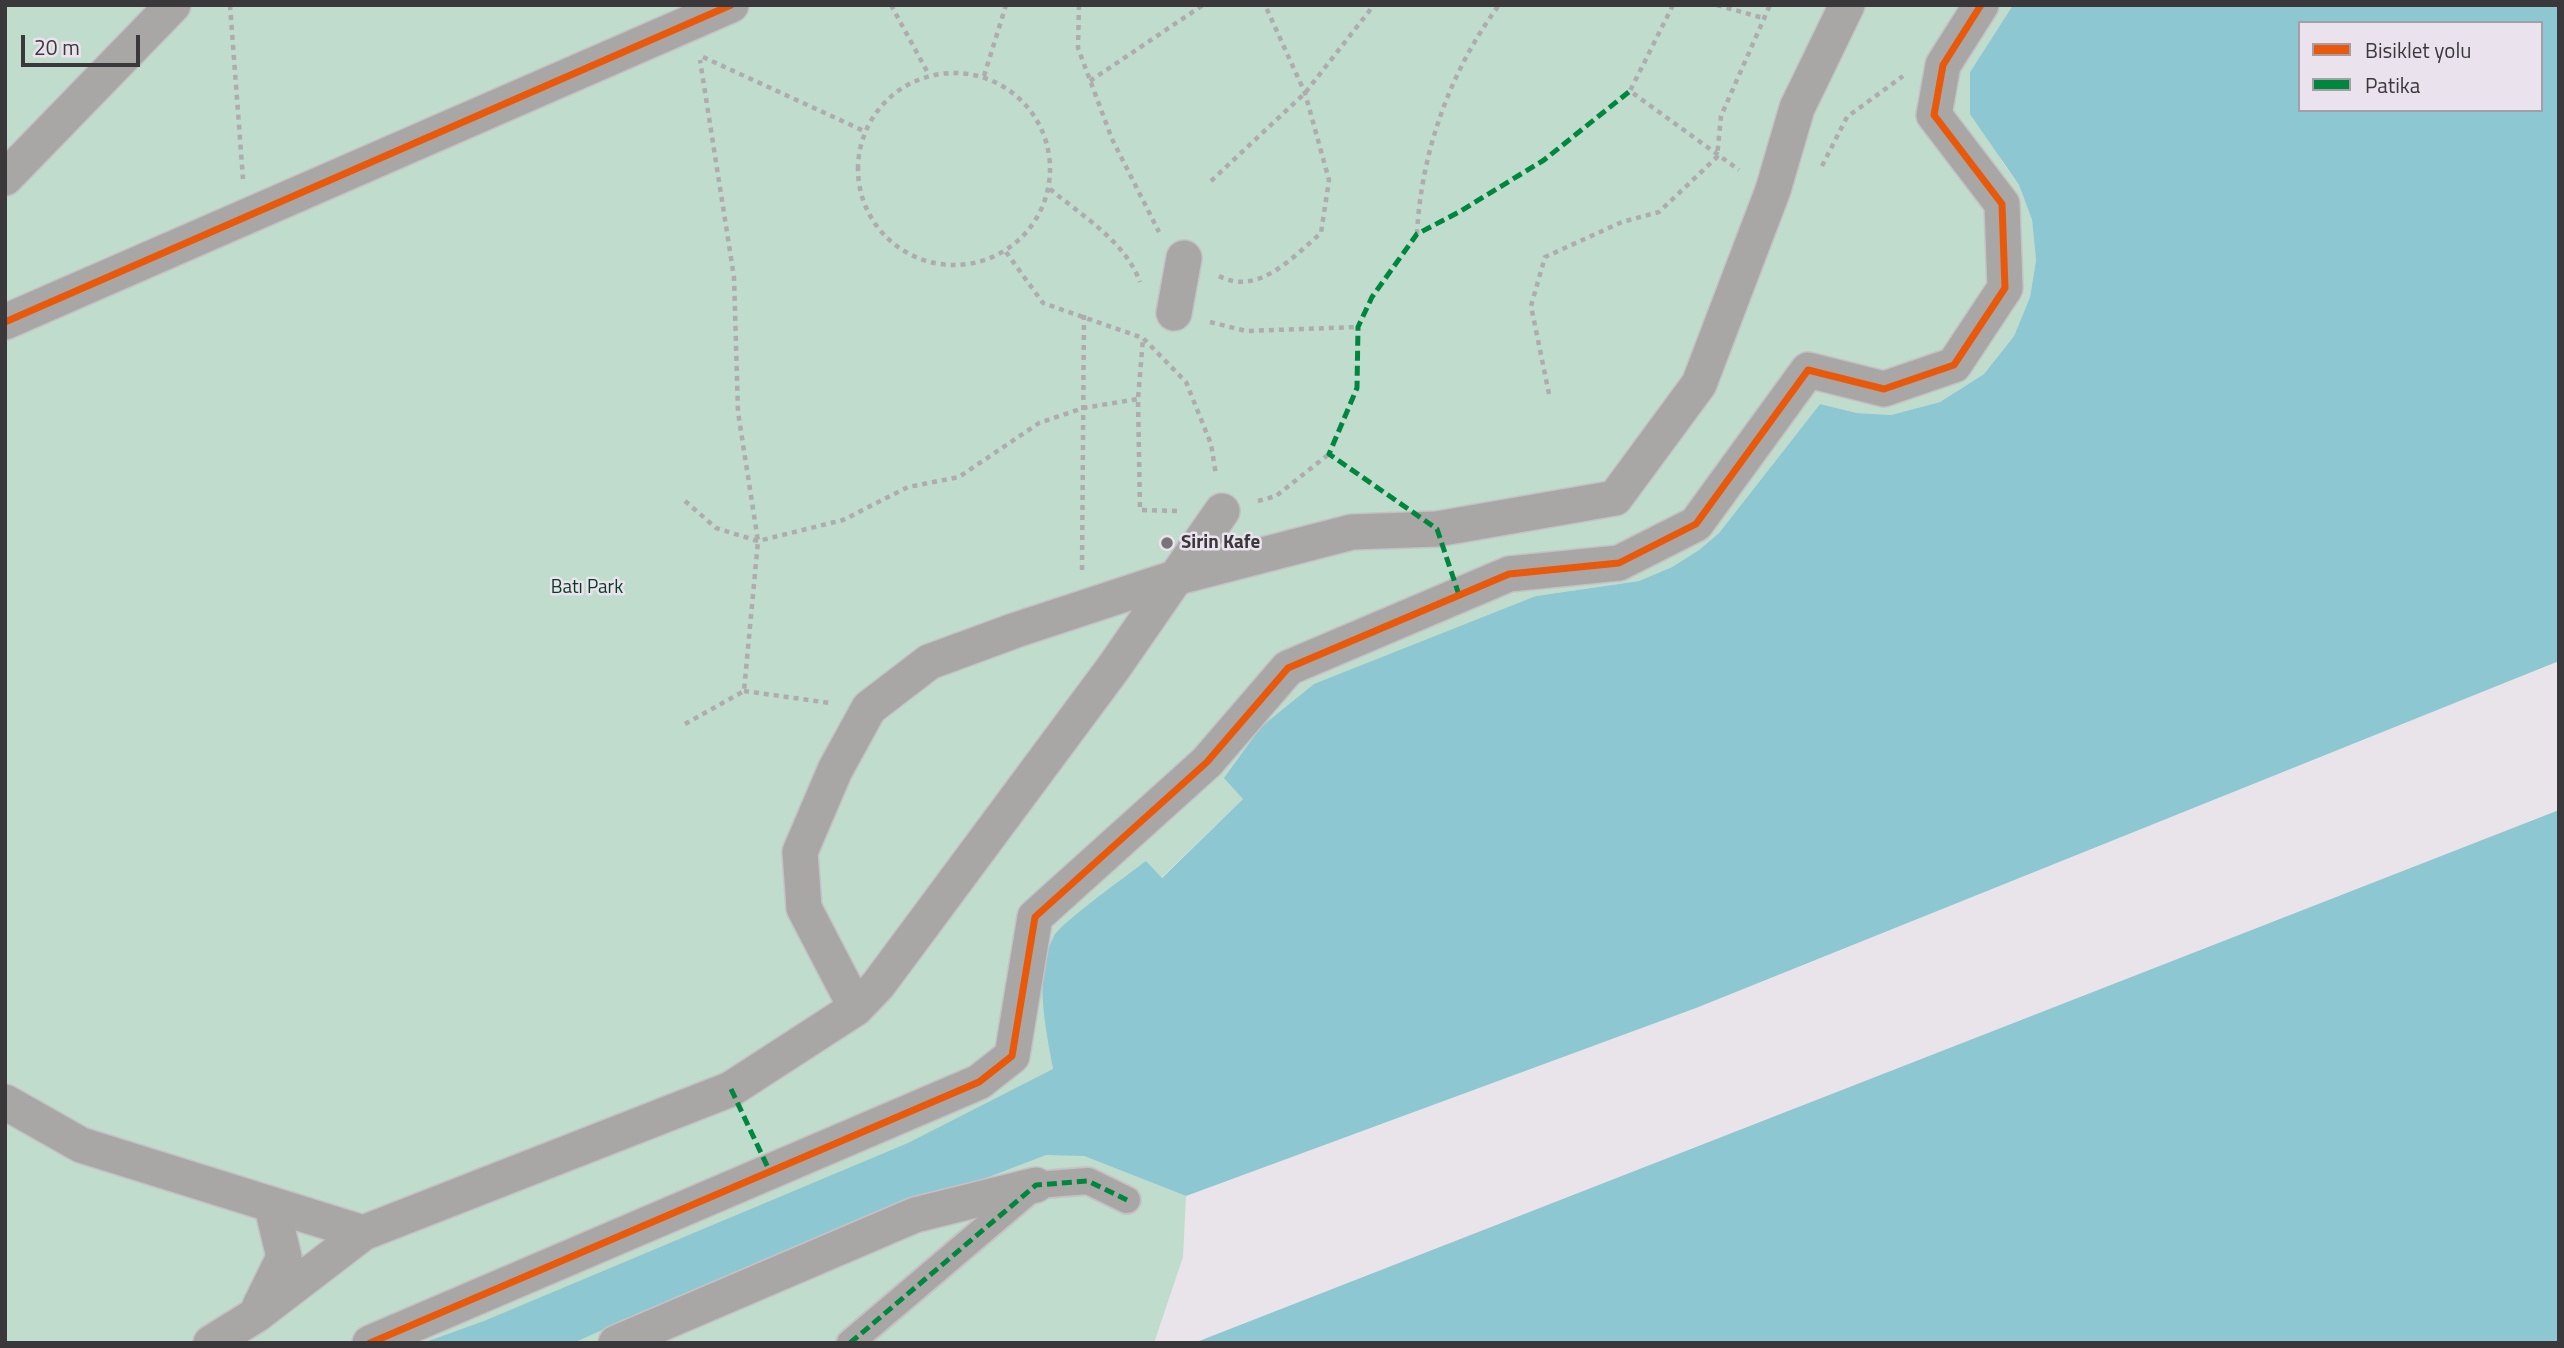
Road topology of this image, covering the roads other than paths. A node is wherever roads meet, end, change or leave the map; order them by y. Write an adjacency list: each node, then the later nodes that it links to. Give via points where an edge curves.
1 (173, 5): 5 (street)
2 (731, 5): 8 (street)
3 (1847, 5): 10 (street, via 1797,108 1773,190 1699,384 1615,498 1437,529 1353,532)
4 (1981, 5): 19 (street, via 1943,65 1934,115 2002,204 2005,288 1954,365 1884,389 1808,370 1696,524 1619,563 1509,574 1288,668 1208,762 1035,917 1012,1055 979,1082)
5 (5, 178)
6 (1184, 258): 7 (street)
7 (1161, 308)
8 (5, 323)
9 (1222, 512): 10 (street)
10 (1174, 578): 11 (street, via 1114,667 878,985); 11 (street, via 929,662 869,708 835,770 800,852 804,908)
11 (856, 1007): 16 (street, via 731,1089)
12 (5, 1102): 15 (street, via 81,1145)
13 (1036, 1185): 14 (street, via 1088,1181); 20 (street, via 915,1215); 21 (street)
14 (1127, 1200)
15 (272, 1207): 16 (street); 17 (street, via 284,1256)
16 (362, 1233): 17 (street)
17 (256, 1315): 18 (street)
18 (211, 1343)
19 (370, 1343)
20 (616, 1343)
21 (850, 1343)

